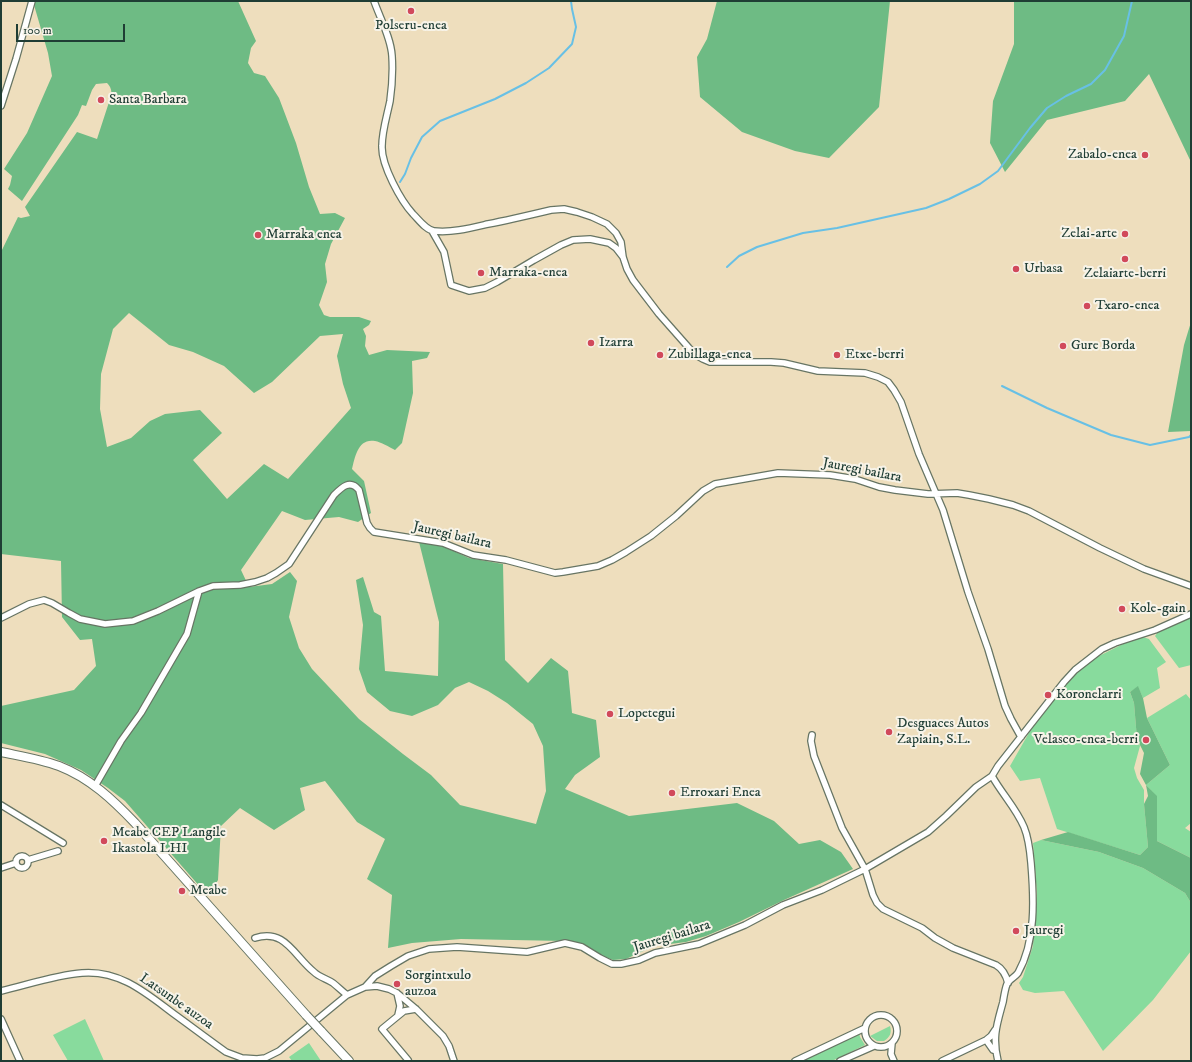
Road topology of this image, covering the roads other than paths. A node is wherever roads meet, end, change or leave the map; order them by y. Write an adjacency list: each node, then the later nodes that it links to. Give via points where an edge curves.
1 (32, 1): 3 (street)
2 (374, 1): 4 (street, via 390,41 392,54 390,100 382,148 384,158 401,199)
3 (1, 106)
4 (432, 231): 5 (street, via 445,232 470,228 564,209 592,216 607,224 621,242); 5 (street, via 444,252 451,285 469,291 485,288 573,240 590,239 609,243)
5 (623, 257): 6 (street, via 633,280 659,314 689,348 703,359 710,362 784,363 818,371 865,373 888,382 901,402)
6 (936, 493): 7 (street, Jauregi bailara, via 970,495 1029,511 1144,569); 8 (street, Jauregi bailara, via 895,490 830,475 778,474 715,484 703,491 651,536 619,556 598,566 555,573 506,560 474,555 443,543 374,532 367,523 359,490 351,484 344,486 334,495 289,564 267,578 255,582 213,586); 12 (street, via 1005,706)
7 (1191, 586)
8 (200, 591): 10 (street, Jauregi bailara, via 133,621 105,624 80,619 44,600 29,604); 15 (street, via 187,634)
9 (1191, 614): 12 (street, Jauregi bailara, via 1155,630 1115,643 1092,656 1064,682)
10 (1, 618)
11 (812, 735): 22 (street, via 814,756 842,828)
12 (1021, 737): 14 (street, Jauregi bailara)
13 (1, 752): 15 (main road, via 57,765)
14 (992, 776): 22 (street, Jauregi bailara, via 976,787 928,832); 24 (street, via 1020,817 1027,834 1033,884 1033,912 1028,944 1017,974)
15 (95, 786): 43 (main road, bridge, via 135,823)
16 (1, 805): 17 (street)
17 (62, 843)
18 (58, 851): 19 (street)
19 (28, 860): 20 (street, via 19,856); 20 (street, via 28,865 23,868 18,867)
20 (16, 863): 21 (street)
21 (1, 868)
22 (865, 869): 24 (street, via 873,895 882,909 922,928 953,948 996,965 1001,968); 25 (street, Jauregi bailara, via 699,944 655,953 640,960 612,964 582,947 565,943 527,952 457,947 428,949 391,966)
23 (255, 938): 28 (street, via 263,935 281,939 314,973)
24 (1008, 983): 33 (street)
25 (364, 987): 27 (street, via 377,986); 28 (street, Latsunbe auzoa)
26 (1, 991): 28 (street, Latsunbe auzoa, via 82,973 99,973 119,978 139,988 226,1052 242,1058 257,1059 280,1051)
27 (398, 993): 29 (street); 30 (street)
28 (347, 995)
29 (416, 1009): 30 (street, via 404,1011); 44 (street, via 443,1036)
30 (398, 1016): 41 (street, via 382,1029)
31 (1, 1019): 42 (street)
32 (865, 1028): 35 (street, via 875,1016 881,1015 892,1019 897,1031); 37 (street, via 866,1038); 45 (street)
33 (995, 1030): 34 (street); 36 (street)
34 (988, 1039): 36 (street); 39 (street, via 993,1050); 48 (street)
35 (892, 1043): 38 (street); 40 (street)
36 (995, 1045): 39 (street)
37 (874, 1046): 38 (street); 46 (street)
38 (882, 1047): 40 (street)
39 (997, 1051): 49 (street)
40 (891, 1054): 47 (street)
41 (408, 1060)
42 (20, 1061)
43 (349, 1061)
44 (454, 1061)
45 (795, 1061)
46 (840, 1061)
47 (894, 1061)
48 (942, 1061)
49 (998, 1061)

